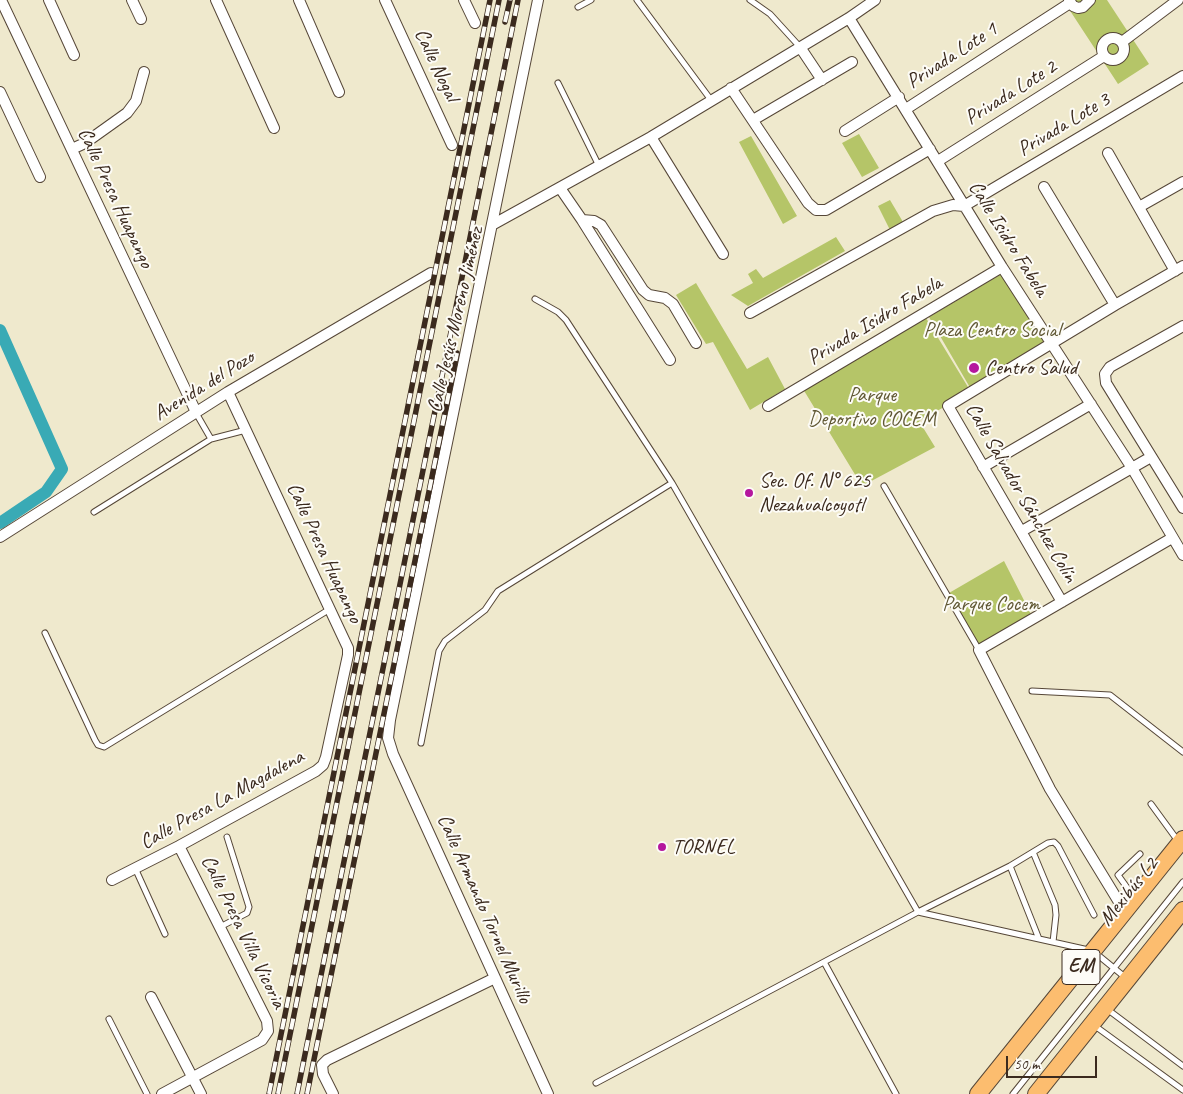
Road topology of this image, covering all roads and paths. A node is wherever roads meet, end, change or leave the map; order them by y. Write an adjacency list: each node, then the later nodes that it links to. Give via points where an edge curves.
1 (1, 0): 40 (street, Calle Presa Huapango)
2 (49, 0): 22 (street)
3 (132, 0): 18 (street)
4 (216, 0): 36 (street)
5 (299, 0): 31 (street)
6 (385, 0): 39 (street, Calle Nogal)
7 (464, 0): 19 (street)
8 (538, 0): 52 (street)
9 (591, 0): 16 (lane)
10 (638, 0): 33 (lane)
11 (750, 0): 21 (lane, via 770,14)
12 (875, 0): 17 (street, Calle Jesús Moreno Jiménez)
13 (1090, 0): 15 (street, Privada Lote 1, via 1083,7 1073,6)
14 (1178, 0): 20 (street, Privada Lote 2)
15 (1069, 1): 34 (street, Privada Lote 1)
16 (578, 7)
17 (849, 18): 21 (street, Calle Jesús Moreno Jiménez); 32 (street, Calle Isidro Fabela)
18 (141, 19)
19 (475, 23)
20 (1122, 42): 23 (street, Privada Lote 2, via 1124,51 1118,59); 23 (street, Privada Lote 2, via 1113,37 1104,41)
21 (800, 47): 27 (street); 29 (street, Calle Jesús Moreno Jiménez)
22 (74, 55)
23 (1104, 56): 43 (street, Privada Lote 2)
24 (852, 62): 27 (street)
25 (144, 72): 40 (street, via 136,101 127,113)
26 (1183, 76): 49 (street, Privada Lote 3)
27 (822, 80): 35 (street)
28 (558, 83): 44 (lane)
29 (731, 88): 33 (street, Calle Jesús Moreno Jiménez); 35 (street)
30 (0, 92): 45 (street)
31 (339, 92)
32 (899, 97): 34 (street, Calle Isidro Fabela); 37 (street)
33 (712, 101): 38 (street, Calle Jesús Moreno Jiménez)
34 (906, 109): 41 (street, Calle Isidro Fabela)
35 (754, 120): 41 (street, via 808,203 816,210 826,210)
36 (274, 128)
37 (845, 131)
38 (652, 137): 44 (street, Calle Jesús Moreno Jiménez); 53 (street)
39 (452, 145)
40 (72, 149): 67 (street, Calle Presa Huapango)
41 (930, 149): 43 (street, Calle Isidro Fabela)
42 (1108, 152): 50 (street)
43 (938, 161): 49 (street, Calle Isidro Fabela)
44 (599, 167): 48 (street, Calle Jesús Moreno Jiménez)
45 (40, 177)
46 (1183, 182): 50 (street)
47 (1044, 187): 58 (street)
48 (560, 188): 51 (street); 52 (street, Calle Jesús Moreno Jiménez)
49 (964, 206): 54 (street, Calle Isidro Fabela); 59 (street, via 953,205 934,212)
50 (1139, 207): 55 (street)
51 (582, 220): 61 (street, via 601,225 643,290 673,304); 63 (street)
52 (492, 225): 87 (street, Calle Jesús Moreno Jiménez)
53 (723, 254)
54 (1002, 267): 62 (street, Calle Isidro Fabela); 66 (street, Privada Isidro Fabela)
55 (1179, 269): 58 (street, Calle Salvador Sánchez Colín)
56 (431, 272): 64 (street, Avenida del Pozo)
57 (535, 299): 73 (lane, via 566,320)
58 (1115, 305): 62 (street, Calle Salvador Sánchez Colín)
59 (750, 313)
60 (1183, 326): 70 (street, via 1110,367 1105,374 1106,383)
61 (696, 343)
62 (1051, 343): 65 (street, Calle Isidro Fabela); 71 (street, Calle Salvador Sánchez Colín, via 948,406)
63 (670, 360)
64 (228, 392): 67 (street, Avenida del Pozo); 68 (street, Calle Presa Huapango)
65 (1091, 404): 71 (street); 72 (street, Calle Isidro Fabela)
66 (768, 406)
67 (196, 412): 69 (lane); 78 (street, Avenida del Pozo)
68 (246, 430): 69 (lane); 82 (street, Calle Presa Huapango)
69 (211, 439): 76 (lane)
70 (1151, 457): 72 (street); 75 (street)
71 (983, 467): 77 (street, Calle Salvador Sánchez Colín)
72 (1132, 468): 77 (street); 79 (street, Calle Isidro Fabela)
73 (672, 483): 88 (lane, via 498,591 485,610 445,641 439,651); 102 (lane)
74 (884, 486): 85 (lane)
75 (1183, 508)
76 (94, 512)
77 (1022, 531): 81 (street, Calle Salvador Sánchez Colín)
78 (0, 537)
79 (1172, 538): 80 (street, Calle Isidro Fabela); 81 (street)
80 (1183, 555)
81 (1062, 602): 85 (street)
82 (330, 609): 83 (lane, via 104,747 95,740); 84 (street, Calle Presa Huapango)
83 (45, 633)
84 (348, 648): 93 (street, Calle Presa La Magdalena, via 323,765)
85 (978, 650): 103 (street, via 1050,789)
86 (1032, 691): 89 (lane, via 1110,694)
87 (388, 738): 112 (street, Calle Armando Tornel Murillo)
88 (421, 743)
89 (1183, 752)
90 (1151, 804): 92 (lane)
91 (227, 837): 105 (lane, via 249,907 247,912)
92 (1182, 841): 100 (main road, EM)
93 (180, 846): 97 (street, Calle Presa La Magdalena); 105 (street, Calle Presa Villa Vicoria)
94 (1033, 852): 96 (lane); 104 (lane, via 1048,843 1054,842 1058,846); 108 (lane, via 1055,905)
95 (1140, 854): 100 (lane, via 1118,874)
96 (1010, 866): 102 (lane); 107 (lane)
97 (135, 868): 98 (street, Calle Presa La Magdalena); 106 (lane)
98 (112, 880)
99 (1183, 882): 111 (lane, Mexibús L2)
100 (1135, 899): 103 (main road, EM)
101 (1183, 910): 113 (main road, EM)
102 (918, 912): 107 (lane); 110 (lane)
103 (1125, 912): 109 (main road, EM)
104 (1094, 915)
105 (220, 927): 119 (street, Calle Presa Villa Vicoria, via 267,1021 268,1031 262,1040)
106 (165, 934)
107 (1039, 939): 108 (lane)
108 (1053, 942): 109 (lane)
109 (1097, 954): 111 (lane); 128 (main road, EM)
110 (824, 962): 120 (lane); 127 (lane)
111 (1114, 968): 113 (lane); 129 (lane, Mexibús L2)
112 (495, 978): 125 (street, via 327,1060 322,1065 323,1074); 126 (street, Calle Armando Tornel Murillo)
113 (1128, 980): 115 (main road, EM)
114 (152, 997): 119 (street)
115 (1106, 1008): 117 (main road, EM); 118 (lane)
116 (109, 1019): 122 (lane)
117 (1093, 1024): 121 (lane); 130 (main road, EM)
118 (1183, 1066)
119 (192, 1078): 123 (street, Calle Presa Villa Vicoria); 124 (street)
120 (596, 1083)
121 (1182, 1092)
122 (147, 1094)
123 (162, 1094)
124 (201, 1094)
125 (333, 1094)
126 (548, 1094)
127 (896, 1094)
128 (978, 1094)
129 (1013, 1094)
130 (1036, 1094)

